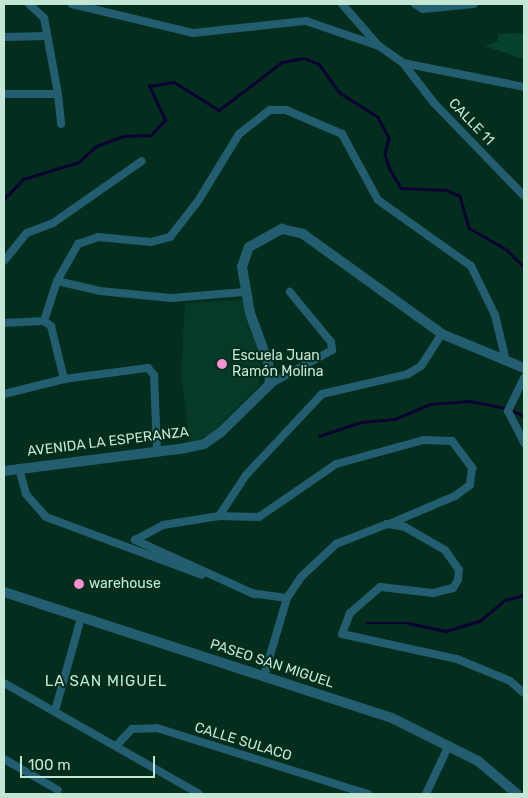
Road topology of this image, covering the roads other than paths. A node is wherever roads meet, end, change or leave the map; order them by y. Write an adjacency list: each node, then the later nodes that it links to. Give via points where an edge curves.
1 (29, 4): 6 (street, via 44,18)
2 (72, 4): 8 (street, via 193,33 306,21)
3 (342, 4): 8 (street)
4 (415, 4): 5 (street, via 423,9)
5 (474, 4)
6 (47, 36): 7 (street); 12 (street)
7 (4, 37)
8 (379, 46): 9 (street)
9 (403, 63): 10 (street); 15 (street, CALLE 11, via 434,103)
10 (524, 87)
11 (4, 94): 12 (street)
12 (58, 94): 13 (street)
13 (61, 124)
14 (142, 161): 16 (street, via 53,223 27,233)
15 (524, 196)
16 (4, 261)
17 (57, 281): 18 (street, via 100,292 171,298); 20 (street); 23 (street, via 73,249 89,239 151,242 170,237 198,201 239,134 270,110 286,110 342,134 378,200 471,266 495,315)
18 (244, 292): 22 (street, via 242,268 249,246 270,232 292,230 341,259); 27 (street, via 264,345)
19 (290, 292): 27 (street, via 332,342 332,350)
20 (44, 321): 21 (street); 26 (street, via 55,334)
21 (4, 323)
22 (442, 334): 23 (street); 33 (street, via 421,366 408,374 322,394 246,476)
23 (506, 361): 24 (street)
24 (524, 368)
25 (524, 378): 29 (street, via 508,411 511,424)
26 (64, 379): 28 (street); 30 (street, via 148,368 154,376)
27 (270, 384): 30 (street, AVENIDA LA ESPERANZA, via 204,444)
28 (4, 394)
29 (524, 443)
30 (157, 451): 31 (street, AVENIDA LA ESPERANZA)
31 (19, 468): 32 (street, AVENIDA LA ESPERANZA); 36 (street, via 26,494 35,507 62,526)
32 (4, 471)
33 (219, 516): 34 (street, via 259,516 336,464 424,440 452,441 472,468 470,485 455,496); 36 (street, via 163,524 135,540)
34 (387, 524): 37 (street, via 336,544 301,577); 41 (street, via 404,527 445,550 459,570 458,580 453,588 433,593 380,587 350,613 342,634 457,659 510,681)
35 (4, 592): 38 (street, PASEO SAN MIGUEL)
36 (254, 594): 37 (street)
37 (287, 598): 39 (street)
38 (81, 618): 39 (street, PASEO SAN MIGUEL); 42 (street)
39 (264, 676): 43 (street, PASEO SAN MIGUEL, via 392,718)
40 (4, 683): 42 (street)
41 (524, 693)
42 (55, 711): 44 (street)
43 (450, 745): 49 (street); 50 (street, PASEO SAN MIGUEL, via 478,761)
44 (116, 746): 47 (street); 48 (street, CALLE SULACO, via 132,729 156,728)
45 (4, 759): 46 (street)
46 (58, 790)
47 (199, 794)
48 (368, 794)
49 (426, 794)
50 (517, 794)

